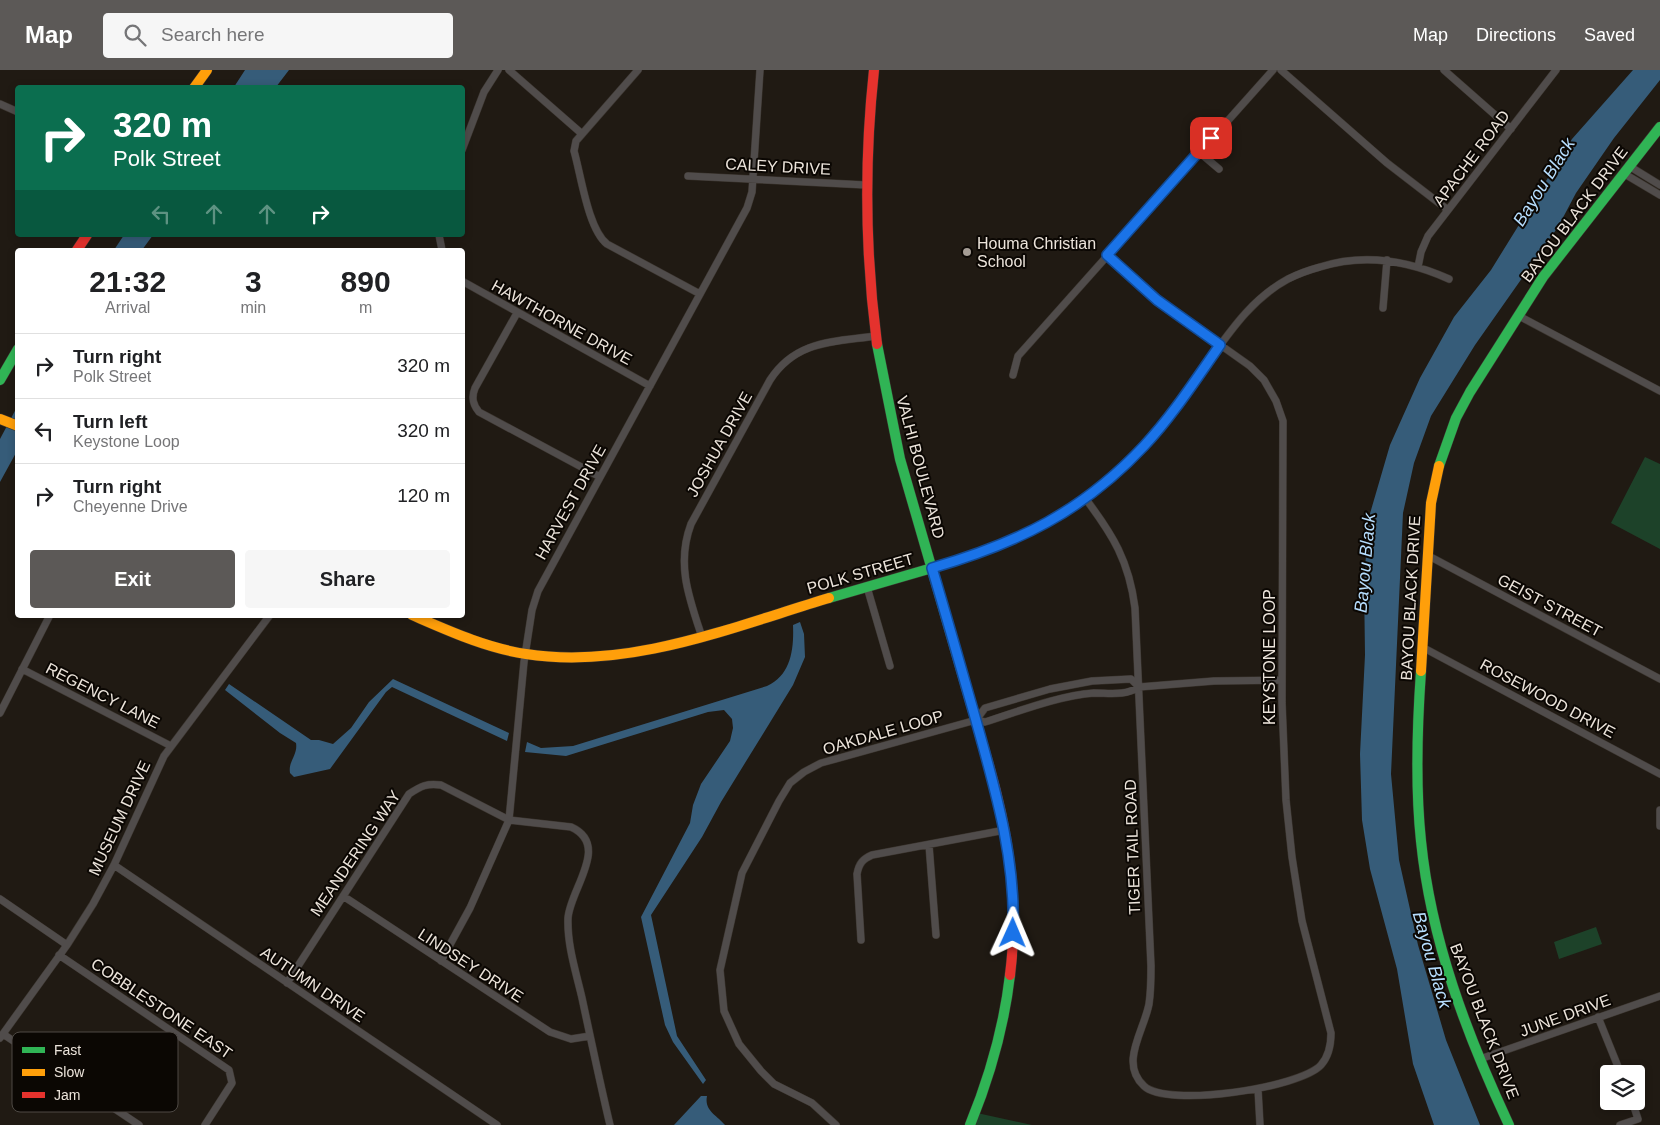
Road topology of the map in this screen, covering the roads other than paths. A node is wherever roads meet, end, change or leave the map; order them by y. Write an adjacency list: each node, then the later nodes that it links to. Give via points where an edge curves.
1 (206, 70): 11 (street)
2 (498, 70): 17 (street, via 484,92)
3 (509, 70): 16 (street)
4 (638, 70): 16 (street)
5 (760, 70): 22 (street, HARVEST DRIVE)
6 (874, 70): 23 (street, VALHI BOULEVARD)
7 (1272, 70): 18 (street)
8 (1281, 70): 26 (street, via 1388,163)
9 (1444, 70): 15 (street)
10 (1556, 70): 15 (street, APACHE ROAD)
11 (196, 85)
12 (0, 104): 13 (street)
13 (15, 111)
14 (1660, 127): 20 (street, BAYOU BLACK DRIVE)
15 (1511, 129): 26 (street, APACHE ROAD)
16 (581, 133): 34 (street, via 574,151 595,227 602,240)
17 (465, 142)
18 (1199, 152): 19 (street); 29 (street)
19 (1219, 169)
20 (1626, 170): 24 (street); 25 (street); 37 (street, BAYOU BLACK DRIVE, via 1543,277)
21 (688, 176): 22 (street, CALEY DRIVE)
22 (752, 178): 23 (street, CALEY DRIVE); 34 (street, HARVEST DRIVE, via 747,208)
23 (866, 185): 38 (street, VALHI BOULEVARD, via 866,238)
24 (1660, 185)
25 (1660, 195)
26 (1448, 210): 31 (street, APACHE ROAD, via 1424,244)
27 (86, 237): 28 (street)
28 (78, 248)
29 (1107, 255): 39 (street, KEYSTONE LOOP, via 1157,300); 41 (street, via 1018,356)
30 (1387, 260): 31 (street, POLK STREET); 35 (street); 39 (street, POLK STREET, via 1342,260 1289,278 1248,310)
31 (1418, 267): 32 (street, POLK STREET)
32 (1448, 279)
33 (465, 283): 36 (street, HAWTHORNE DRIVE)
34 (700, 294): 43 (street, HARVEST DRIVE)
35 (1383, 308)
36 (518, 313): 43 (street, HAWTHORNE DRIVE); 47 (street, via 475,388 472,397 475,407)
37 (1519, 316): 44 (street); 49 (street, BAYOU BLACK DRIVE, via 1456,418 1431,503)
38 (876, 336): 50 (street, VALHI BOULEVARD, via 898,449); 55 (street, JOSHUA DRIVE, via 817,344 802,350 787,359 770,380 691,524 685,541 682,561 685,578)
39 (1220, 345): 48 (street, POLK STREET, via 1145,445); 61 (street, KEYSTONE LOOP, via 1264,380 1283,421)
40 (15, 354): 42 (street)
41 (1013, 375)
42 (0, 380)
43 (650, 386): 47 (street, HARVEST DRIVE)
44 (1660, 391)
45 (2, 420): 46 (street)
46 (15, 425)
47 (600, 477): 57 (street, HARVEST DRIVE, via 538,591)
48 (1085, 498): 50 (street, POLK STREET, via 1023,536 981,554); 63 (street, TIGER TAIL ROAD, via 1115,539 1132,582)
49 (1427, 555): 56 (street, BAYOU BLACK DRIVE); 60 (street, GEIST STREET)
50 (932, 568): 51 (street, POLK STREET); 66 (street, VALHI BOULEVARD)
51 (866, 587): 55 (street, POLK STREET); 58 (street)
52 (48, 618): 59 (street)
53 (268, 618): 67 (street, MUSEUM DRIVE)
54 (419, 618): 57 (street, POLK STREET, via 455,633)
55 (702, 637): 57 (street, POLK STREET, via 647,651 617,654)
56 (1422, 647): 68 (street, ROSEWOOD DRIVE); 90 (street, BAYOU BLACK DRIVE, via 1417,765 1421,844 1441,952)
57 (526, 654): 70 (street, HARVEST DRIVE)
58 (890, 666)
59 (22, 669): 65 (street); 67 (street, REGENCY LANE)
60 (1660, 679)
61 (1282, 680): 63 (street); 92 (street, KEYSTONE LOOP, via 1283,761 1292,857 1302,921 1331,1033 1331,1045 1321,1065 1312,1072)
62 (1058, 687): 63 (street, via 1131,679); 64 (street); 66 (street, via 985,708)
63 (1139, 687): 64 (street, via 1130,694 1093,693); 92 (street, TIGER TAIL ROAD, via 1151,992 1133,1054 1133,1067 1144,1086 1166,1095)
64 (1060, 699): 66 (street, via 985,722)
65 (0, 713)
66 (976, 720): 72 (street, VALHI BOULEVARD); 99 (street, OAKDALE LOOP, via 821,763 804,772 790,783 742,873 720,970 724,1010 740,1044 761,1071 774,1084 812,1103)
67 (171, 746): 74 (street, MUSEUM DRIVE, via 152,778)
68 (1660, 774)
69 (1660, 810): 71 (street)
70 (509, 820): 75 (street, MEANDERING WAY, via 441,785 430,783 420,786 409,794); 81 (street, HARVEST DRIVE, via 470,908); 88 (street, MEANDERING WAY, via 571,827 587,841 588,863 568,918 571,948)
71 (1660, 826)
72 (1005, 830): 73 (street); 100 (street, VALHI BOULEVARD, via 1012,880 1012,970 994,1061)
73 (929, 845): 77 (street); 78 (street, via 864,858 857,874)
74 (114, 865): 79 (street, MUSEUM DRIVE); 82 (street, AUTUMN DRIVE)
75 (343, 896): 81 (street, LINDSEY DRIVE); 82 (street, MEANDERING WAY)
76 (0, 899): 79 (street)
77 (936, 936)
78 (861, 940)
79 (67, 944): 80 (street, MUSEUM DRIVE)
80 (59, 955): 85 (street, COBBLESTONE EAST); 86 (street, MUSEUM DRIVE)
81 (441, 962): 88 (street, LINDSEY DRIVE, via 550,1032 571,1039)
82 (287, 982): 97 (street, AUTUMN DRIVE)
83 (1660, 996): 84 (street, JUNE DRIVE)
84 (1598, 1017): 90 (street, JUNE DRIVE); 91 (street)
85 (173, 1032)
86 (1, 1036): 89 (street)
87 (178, 1036): 96 (street, COBBLESTONE EAST, via 229,1070 232,1083)
88 (590, 1036): 98 (street, MEANDERING WAY)
89 (12, 1043)
90 (1480, 1059): 102 (street, BAYOU BLACK DRIVE)
91 (1617, 1065)
92 (1258, 1089): 101 (street)
93 (1635, 1110): 103 (street, via 1638,1119)
94 (118, 1112): 95 (street)
95 (138, 1125)
96 (205, 1125)
97 (497, 1125)
98 (610, 1125)
99 (836, 1125)
100 (970, 1125)
101 (1260, 1125)
102 (1509, 1125)
103 (1620, 1125)

